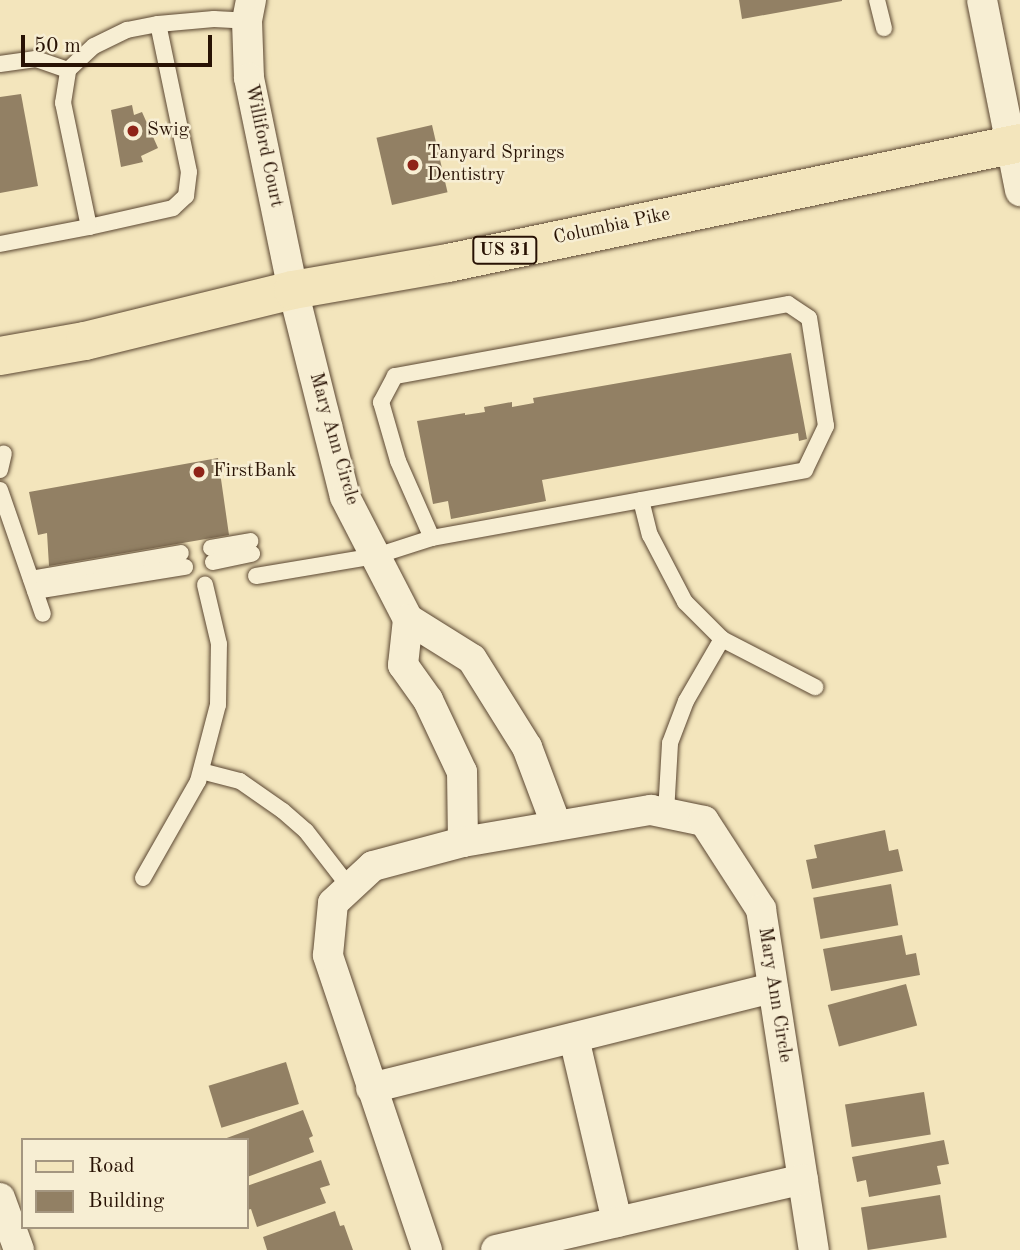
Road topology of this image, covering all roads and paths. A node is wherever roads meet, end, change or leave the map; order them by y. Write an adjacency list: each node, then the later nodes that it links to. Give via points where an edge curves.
1 (877, 0): 5 (lane)
2 (982, 0): 8 (street)
3 (249, 11): 4 (lane); 12 (street, Williford Court, via 249,78)
4 (158, 24): 7 (lane, via 127,30 94,46); 10 (lane, via 189,172 186,196 173,208)
5 (884, 27)
6 (0, 64): 7 (lane, via 36,59)
7 (68, 70): 10 (lane, via 63,103)
8 (1016, 144): 9 (street); 12 (main road, Columbia Pike / US 31)
9 (1020, 191)
10 (89, 228): 11 (lane)
11 (0, 244)
12 (293, 290): 13 (main road, Columbia Pike / US 31, via 85,341); 21 (street, Mary Ann Circle, via 345,497)
13 (0, 356)
14 (5, 453): 15 (lane)
15 (0, 470)
16 (0, 490): 24 (lane)
17 (641, 500): 18 (lane); 18 (lane, via 805,470 826,426 809,318 789,304 395,376 381,402 398,461); 28 (lane, via 650,535 685,602)
18 (432, 538): 21 (lane)
19 (251, 547): 20 (lane)
20 (212, 555)
21 (376, 556): 23 (lane); 27 (street, Mary Ann Circle)
22 (183, 560): 24 (lane)
23 (256, 576)
24 (33, 585): 26 (lane)
25 (205, 585): 30 (lane, via 219,644 218,705)
26 (43, 614)
27 (408, 619): 32 (street, via 472,659 527,747); 33 (street, via 403,665 428,700 462,772)
28 (722, 639): 29 (lane); 31 (lane, via 686,701 670,743)
29 (815, 687)
30 (201, 771): 34 (lane); 35 (lane, via 240,780 283,811 306,831)
31 (666, 813): 32 (street, Mary Ann Circle, via 651,810); 36 (street, Mary Ann Circle, via 704,821 761,909)
32 (556, 824): 33 (street, Mary Ann Circle)
33 (463, 842): 35 (street, Mary Ann Circle, via 373,866)
34 (142, 878)
35 (350, 888): 38 (street, Mary Ann Circle, via 333,903 328,956)
36 (773, 988): 37 (street); 39 (street, Mary Ann Circle)
37 (574, 1038): 38 (street); 41 (street)
38 (372, 1088): 43 (street, Mary Ann Circle)
39 (803, 1179): 41 (street); 45 (street, Mary Ann Circle)
40 (0, 1198): 42 (street)
41 (617, 1222): 44 (street)
42 (19, 1250)
43 (426, 1250)
44 (496, 1250)
45 (814, 1250)

